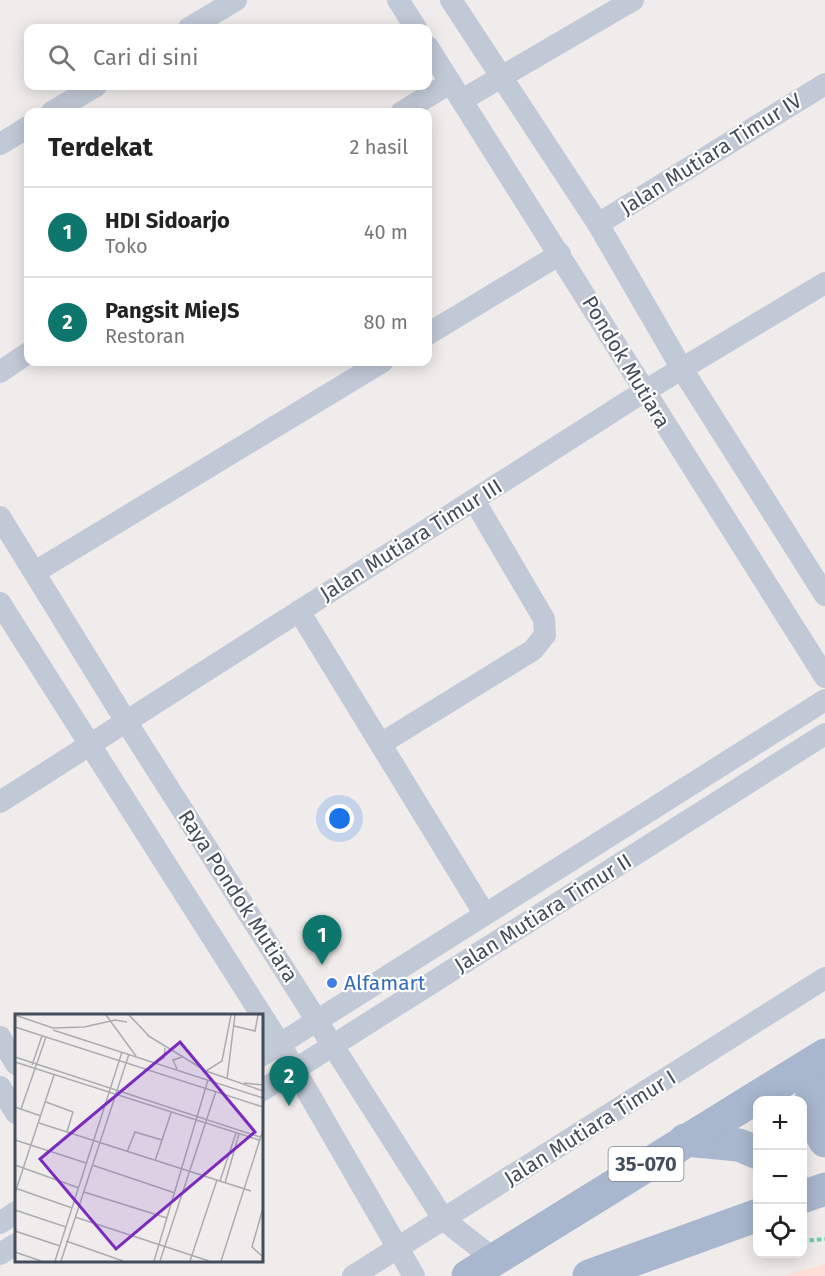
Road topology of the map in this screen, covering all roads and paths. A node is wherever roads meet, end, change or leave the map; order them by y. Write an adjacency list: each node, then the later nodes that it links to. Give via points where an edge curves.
1 (236, 0): 5 (street)
2 (398, 0): 6 (street)
3 (451, 0): 8 (street, Pondok Mutiara)
4 (633, 0): 8 (street)
5 (196, 24)
6 (413, 24)
7 (432, 53): 11 (street, Pondok Mutiara)
8 (501, 77): 11 (street); 16 (street, Pondok Mutiara)
9 (825, 84): 16 (street, Jalan Mutiara Timur IV)
10 (89, 90): 12 (street)
11 (456, 91): 13 (street); 17 (street, Pondok Mutiara)
12 (59, 108)
13 (412, 108)
14 (24, 129): 15 (street)
15 (0, 144)
16 (598, 224): 22 (street, Pondok Mutiara)
17 (560, 254): 19 (street); 24 (street, Pondok Mutiara)
18 (825, 283): 22 (street, Jalan Mutiara Timur III)
19 (432, 332)
20 (24, 356): 23 (street)
21 (375, 366): 27 (street)
22 (681, 369): 24 (street, Jalan Mutiara Timur III); 28 (street, Pondok Mutiara)
23 (0, 372)
24 (643, 392): 25 (street, Jalan Mutiara Timur III); 31 (street, Pondok Mutiara)
25 (474, 500): 30 (street, Jalan Mutiara Timur III); 35 (street, via 544,619 545,635 533,650)
26 (0, 517): 27 (street, Raya Pondok Mutiara)
27 (35, 572): 33 (street, Raya Pondok Mutiara)
28 (825, 595)
29 (0, 603): 36 (street, Raya Pondok Mutiara)
30 (299, 611): 33 (street, Jalan Mutiara Timur III); 35 (street)
31 (825, 677)
32 (825, 700): 38 (street, Jalan Mutiara Timur II)
33 (127, 723): 36 (street, Jalan Mutiara Timur III); 41 (street, Raya Pondok Mutiara)
34 (825, 734): 44 (street, Jalan Mutiara Timur II)
35 (382, 743): 38 (street)
36 (90, 745): 37 (street, Jalan Mutiara Timur III); 40 (street, Raya Pondok Mutiara)
37 (0, 802)
38 (484, 913): 41 (street, Jalan Mutiara Timur II)
39 (825, 978): 60 (street, Jalan Mutiara Timur I)
40 (249, 1014)
41 (318, 1020): 44 (street, Raya Pondok Mutiara); 45 (street, Jalan Mutiara Timur II)
42 (262, 1036): 45 (street, Raya Pondok Mutiara)
43 (0, 1037): 47 (street)
44 (333, 1046): 49 (street, Jalan Mutiara Timur II); 60 (street, Raya Pondok Mutiara)
45 (270, 1050): 49 (street, Raya Pondok Mutiara)
46 (825, 1056): 53 (main road, 35-070)
47 (15, 1062)
48 (825, 1062): 54 (main road, via 811,1093 812,1119)
49 (294, 1070): 51 (street, Jalan Mutiara Timur II); 66 (street, Raya Pondok Mutiara)
50 (0, 1088): 52 (street)
51 (262, 1090)
52 (15, 1111)
53 (685, 1140): 55 (main road, via 739,1144); 68 (main road, 35-070)
54 (825, 1141)
55 (753, 1151)
56 (825, 1189): 57 (main road)
57 (807, 1195)
58 (753, 1199): 61 (main road)
59 (15, 1213): 62 (street)
60 (444, 1220): 66 (street, Jalan Mutiara Timur I); 68 (street, Raya Pondok Mutiara)
61 (744, 1220): 71 (main road)
62 (0, 1222)
63 (825, 1239): 64 (path)
64 (807, 1240)
65 (15, 1245): 67 (street)
66 (400, 1248): 69 (street, Jalan Mutiara Timur I); 70 (street, Raya Pondok Mutiara)
67 (0, 1254)
68 (481, 1267)
69 (353, 1276)
70 (414, 1276)
71 (589, 1276)

